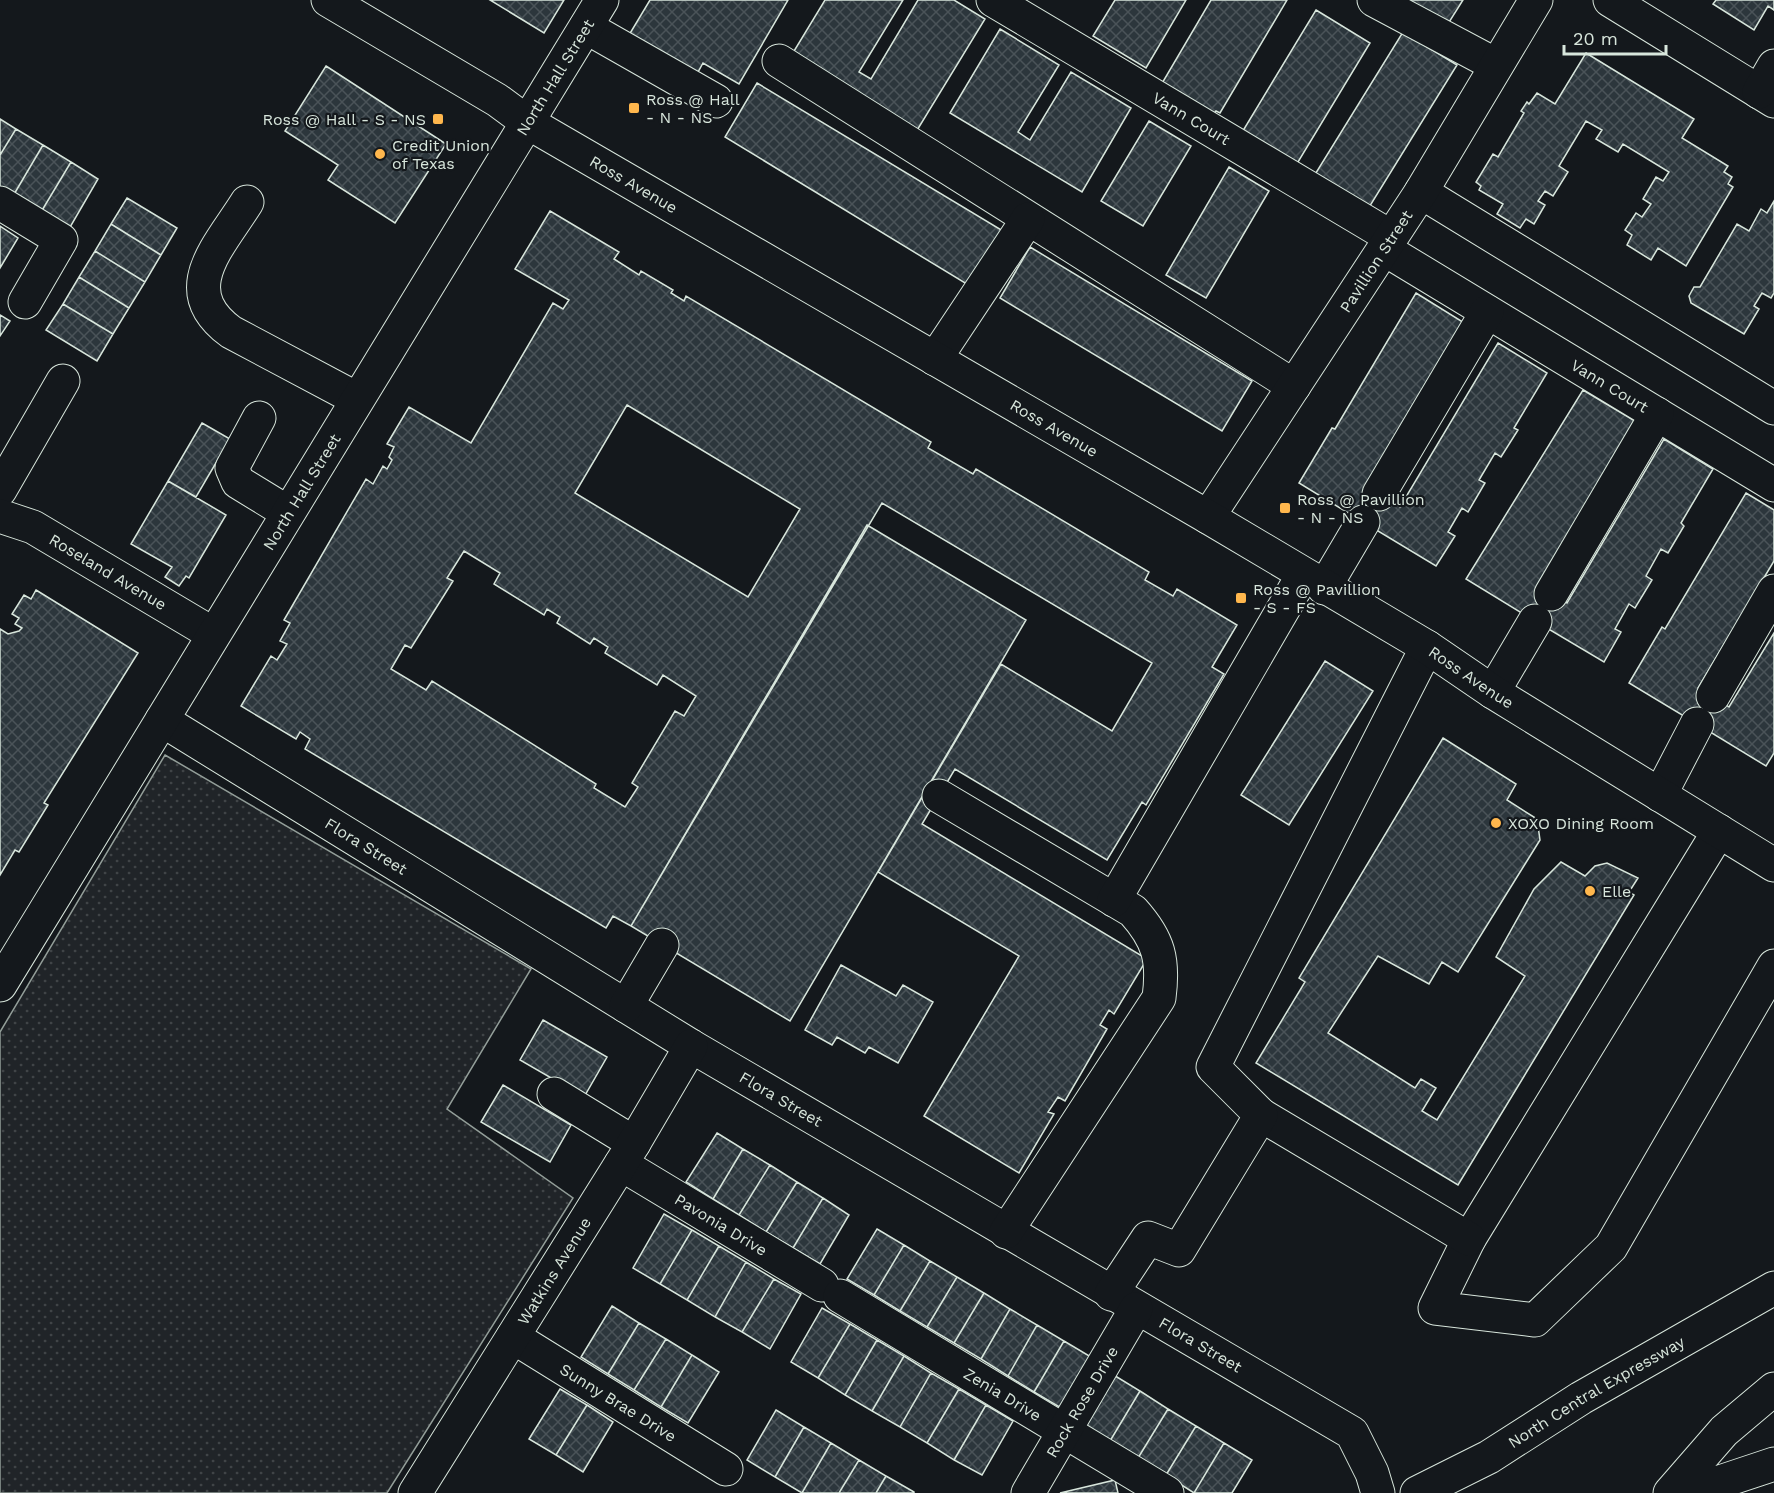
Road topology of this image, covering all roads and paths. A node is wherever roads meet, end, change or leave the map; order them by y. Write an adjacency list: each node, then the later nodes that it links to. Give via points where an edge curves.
1 (328, 0): 11 (main road, Ross Avenue, via 497,100)
2 (993, 0): 16 (main road, Vann Court)
3 (1374, 0): 8 (main road)
4 (1536, 0): 8 (main road, Pavillion Street)
5 (1610, 0): 9 (main road)
6 (594, 13): 10 (main road); 11 (main road, North Hall Street)
7 (779, 61): 15 (main road)
8 (1496, 65): 12 (main road, Pavillion Street)
9 (1769, 87)
10 (716, 101)
11 (527, 122): 19 (main road, Ross Avenue); 22 (main road, North Hall Street)
12 (1421, 192): 16 (main road, Pavillion Street); 23 (main road)
13 (247, 202): 22 (main road, via 209,262 201,281 203,300 216,322 231,332)
14 (0, 203): 17 (main road, via 61,240)
15 (1028, 219): 19 (main road); 21 (main road)
16 (1387, 243): 18 (main road, Vann Court); 21 (main road, Pavillion Street)
17 (25, 302)
18 (1487, 312): 24 (main road, Vann Court); 31 (main road, via 1371,508)
19 (935, 359): 30 (main road, Ross Avenue)
20 (63, 381): 27 (main road)
21 (1294, 386): 30 (main road, Pavillion Street)
22 (357, 399): 28 (main road, North Hall Street)
23 (1774, 408)
24 (1657, 414): 26 (main road, Vann Court); 35 (main road)
25 (259, 418): 28 (main road, via 232,468 238,482)
26 (1774, 485)
27 (0, 490)
28 (287, 512): 33 (main road, North Hall Street)
29 (0, 516): 33 (main road, Roseland Avenue, via 33,526)
30 (1208, 517): 31 (main road, Ross Avenue)
31 (1314, 582): 34 (main road, Ross Avenue); 43 (main road)
32 (1774, 591): 36 (main road)
33 (213, 634): 37 (main road, North Hall Street)
34 (1427, 647): 35 (main road, Ross Avenue); 50 (main road, via 1213,1067)
35 (1493, 692): 39 (main road, Ross Avenue)
36 (1713, 696)
37 (162, 720): 46 (main road, North Hall Street); 47 (main road, Flora Street)
38 (1697, 724): 39 (main road)
39 (1660, 795): 41 (main road, Ross Avenue)
40 (939, 796): 43 (main road)
41 (1719, 831): 42 (main road, Ross Avenue); 53 (main road)
42 (1774, 865)
43 (1114, 900): 52 (main road, via 1133,911 1149,929 1159,951 1159,998)
44 (662, 945): 47 (main road)
45 (1774, 966): 53 (main road, via 1611,1247 1535,1320 1435,1308)
46 (0, 985)
47 (626, 1006): 48 (main road, Flora Street)
48 (691, 1046): 51 (main road, Watkins Avenue); 52 (main road, Flora Street)
49 (554, 1094): 51 (main road, Pavonia Drive)
50 (1261, 1115): 53 (main road); 56 (main road, Rock Rose Drive, via 1179,1250 1148,1238)
51 (627, 1153): 55 (main road, Pavonia Drive); 57 (main road, Watkins Avenue)
52 (1006, 1232): 56 (main road, Flora Street)
53 (1469, 1239)
54 (1774, 1288): 66 (main road, North Central Expressway, via 1581,1398 1489,1457)
55 (831, 1291): 59 (main road, Zenia Drive)
56 (1124, 1302): 59 (main road, Rock Rose Drive); 65 (main road, Flora Street, via 1352,1433)
57 (513, 1337): 61 (main road, Sunny Brae Drive); 62 (main road, Watkins Avenue)
58 (1774, 1389): 67 (main road, via 1724,1431)
59 (1064, 1430): 63 (main road, Rock Rose Drive); 64 (main road, Zenia Drive)
60 (1774, 1464): 68 (main road)
61 (726, 1468)
62 (415, 1493)
63 (1028, 1493)
64 (1167, 1493)
65 (1378, 1493)
66 (1417, 1493)
67 (1670, 1493)
68 (1687, 1493)

